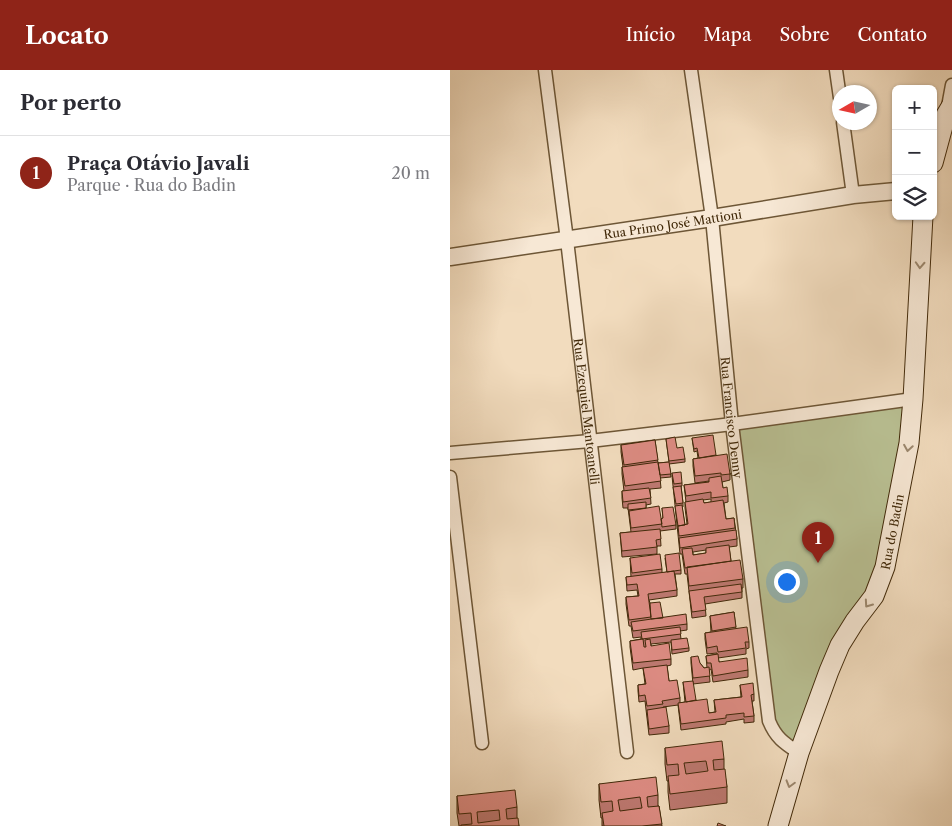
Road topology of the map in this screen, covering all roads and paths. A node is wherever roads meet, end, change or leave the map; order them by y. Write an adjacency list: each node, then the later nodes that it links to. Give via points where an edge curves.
1 (545, 70): 13 (street, Rua Ezequiel Mantoanelli)
2 (691, 70): 11 (street, Rua Francisco Denny)
3 (836, 70): 4 (street)
4 (838, 85)
5 (952, 85): 6 (street)
6 (949, 110): 8 (main road)
7 (844, 130): 10 (street)
8 (937, 150)
9 (892, 191): 10 (street, Rua Primo José Mattioni)
10 (853, 195): 11 (street, Rua Primo José Mattioni)
11 (712, 218): 13 (street, Rua Primo José Mattioni); 16 (street, Rua Francisco Denny)
12 (923, 220): 15 (main road, Rua do Badin, one-way to 15)
13 (567, 240): 14 (street, Rua Primo José Mattioni); 17 (street, Rua Ezequiel Mantoanelli)
14 (450, 257)
15 (913, 400): 16 (street); 22 (main road, Rua do Badin, one-way to 22, via 898,509 881,582 840,645)
16 (732, 424): 17 (street); 22 (street, Rua Francisco Denny, via 769,720 774,733)
17 (590, 441): 18 (street); 21 (street, Rua Ezequiel Mantoanelli)
18 (450, 453)
19 (450, 477): 20 (street)
20 (482, 743)
21 (627, 752)
22 (799, 753): 23 (main road, Rua do Badin, one-way to 23)
23 (778, 826)

